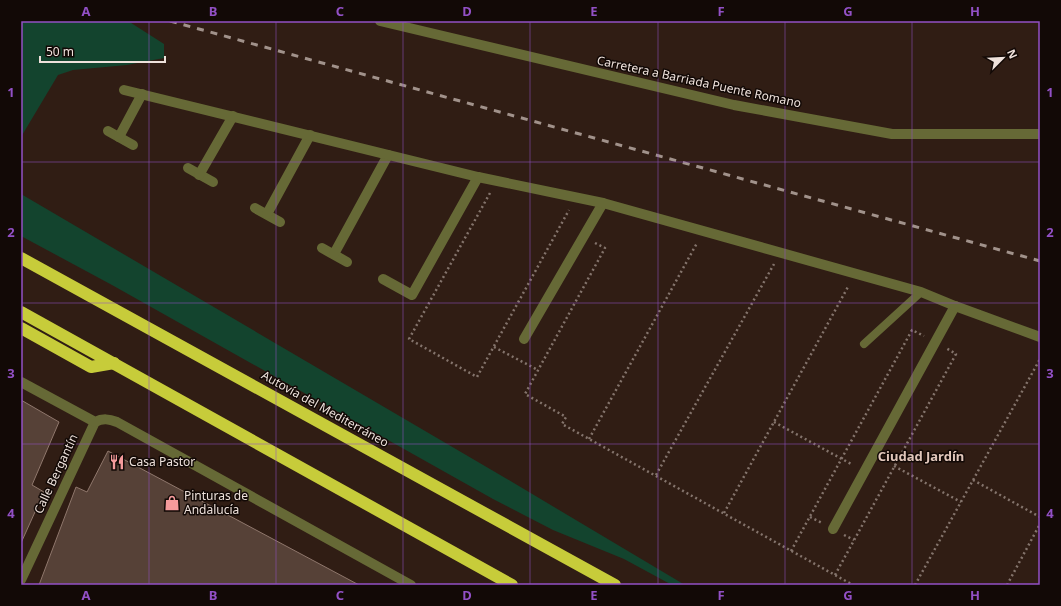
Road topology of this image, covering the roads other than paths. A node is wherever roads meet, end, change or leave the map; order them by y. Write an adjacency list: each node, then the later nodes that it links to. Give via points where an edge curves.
1 (380, 21): 6 (street, Carretera a Barriada Puente Romano, via 734,105 892,134)
2 (124, 90): 3 (street)
3 (142, 94): 4 (street); 8 (street)
4 (233, 116): 7 (street); 12 (street)
5 (108, 131): 8 (street)
6 (1040, 134)
7 (310, 135): 10 (street); 17 (street)
8 (119, 137): 9 (street)
9 (133, 144)
10 (388, 155): 13 (street); 20 (street)
11 (188, 168): 12 (street)
12 (199, 174): 14 (street)
13 (478, 177): 15 (street); 23 (street, via 412,296)
14 (213, 182)
15 (603, 203): 24 (street); 29 (street)
16 (255, 208): 17 (street)
17 (267, 214): 18 (street)
18 (280, 222)
19 (322, 248): 20 (street)
20 (334, 254): 22 (street)
21 (21, 258): 38 (highway, Autovía del Mediterráneo)
22 (347, 262)
23 (383, 279)
24 (921, 292): 25 (street); 30 (lane)
25 (955, 306): 28 (street); 34 (street)
26 (21, 312): 31 (highway)
27 (21, 328): 31 (highway, via 91,367)
28 (1040, 337)
29 (524, 339)
30 (864, 344)
31 (114, 363): 37 (highway)
32 (24, 385): 33 (street)
33 (95, 422): 35 (street, Calle Bergantín); 36 (street, via 102,419 117,422)
34 (833, 529)
35 (21, 580)
36 (411, 585)
37 (512, 585)
38 (615, 585)

